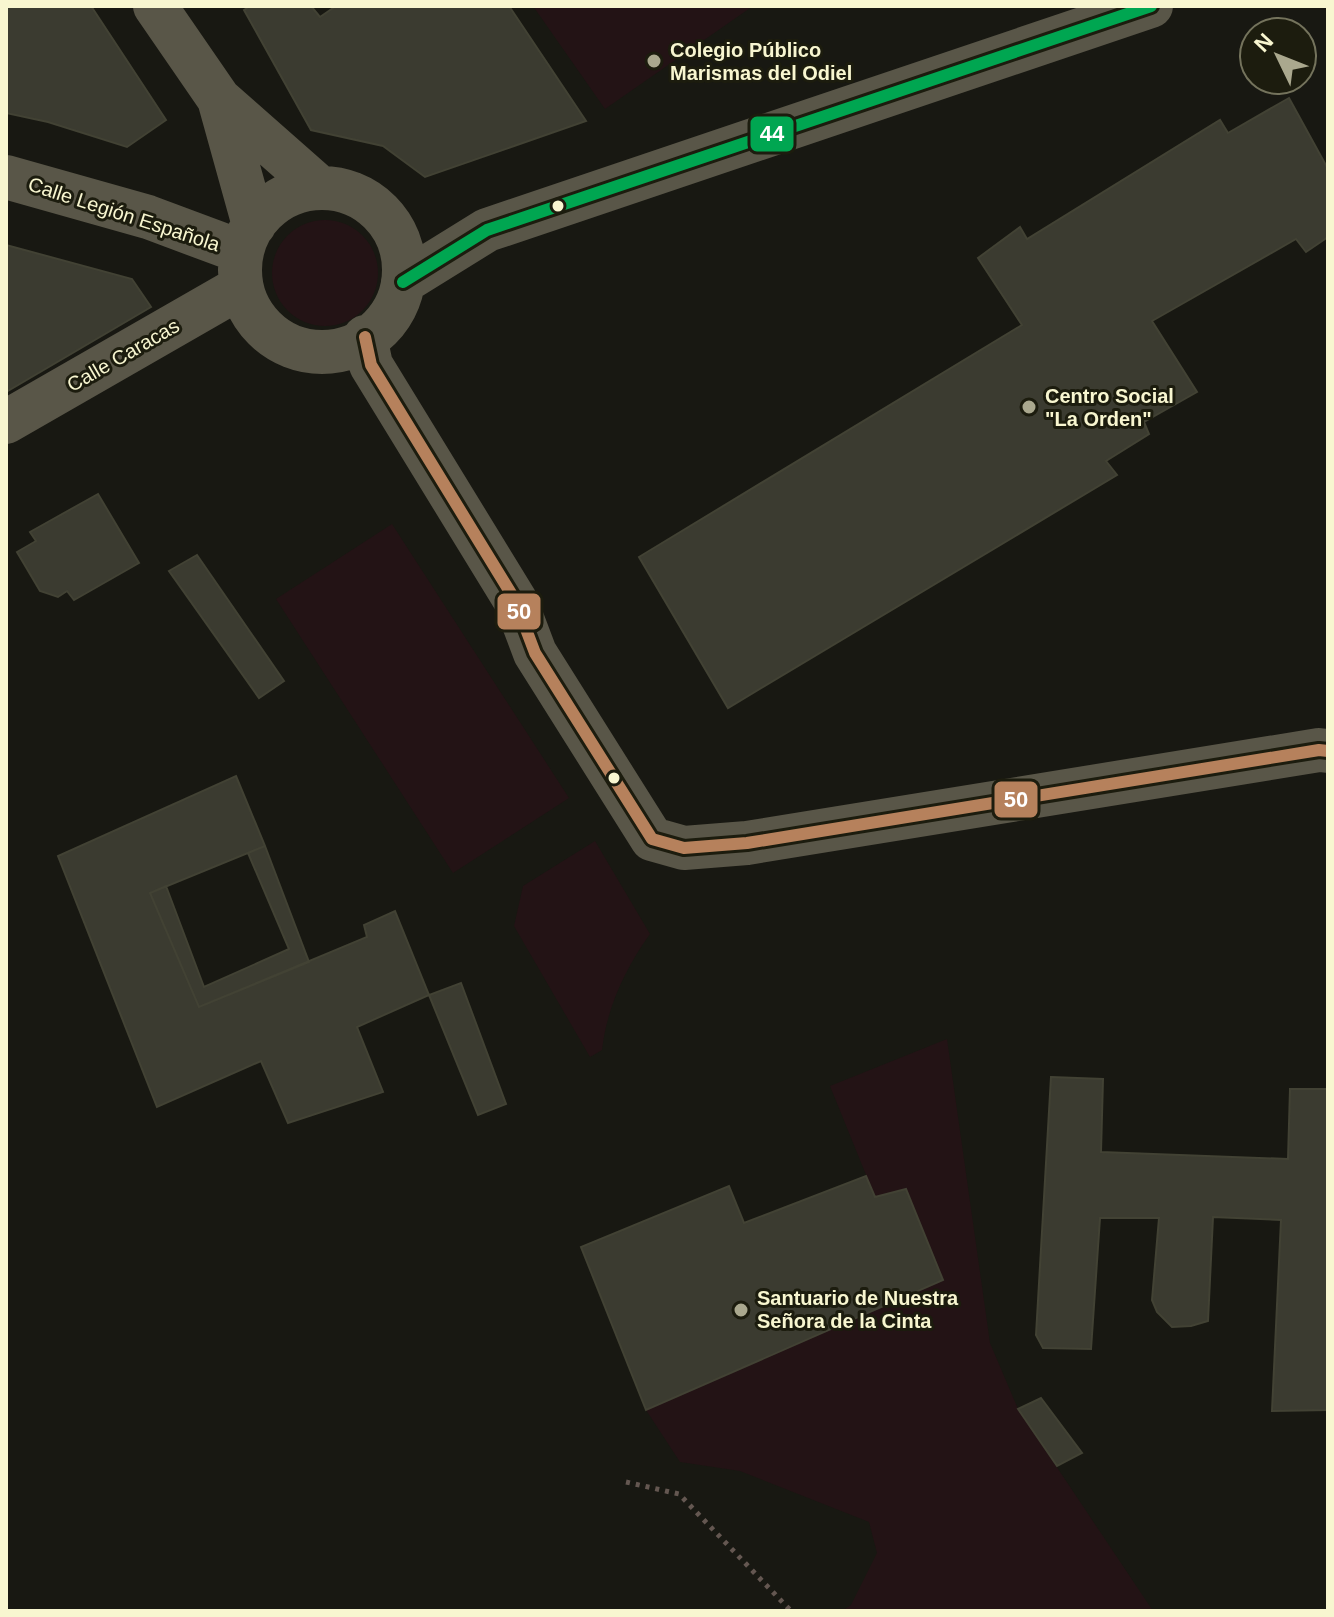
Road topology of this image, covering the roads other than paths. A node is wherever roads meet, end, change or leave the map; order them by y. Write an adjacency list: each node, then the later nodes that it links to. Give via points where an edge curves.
1 (155, 6): 3 (street)
2 (1151, 6): 7 (street)
3 (219, 99): 5 (street); 8 (street)
4 (6, 177): 8 (street, Calle Legión Española, via 148,217)
5 (320, 188): 6 (street, via 351,193); 8 (street, via 298,191 274,204)
6 (391, 223): 7 (street, via 421,231); 9 (street, via 402,251)
7 (487, 230): 9 (street)
8 (245, 255): 10 (street, via 251,313 269,334 293,348 319,353 347,348); 11 (street, Calle Caracas)
9 (403, 282): 10 (street, via 393,312)
10 (365, 337): 12 (street, via 371,365 515,600 535,653 652,839 684,848 747,843)
11 (6, 422)
12 (1328, 751)

